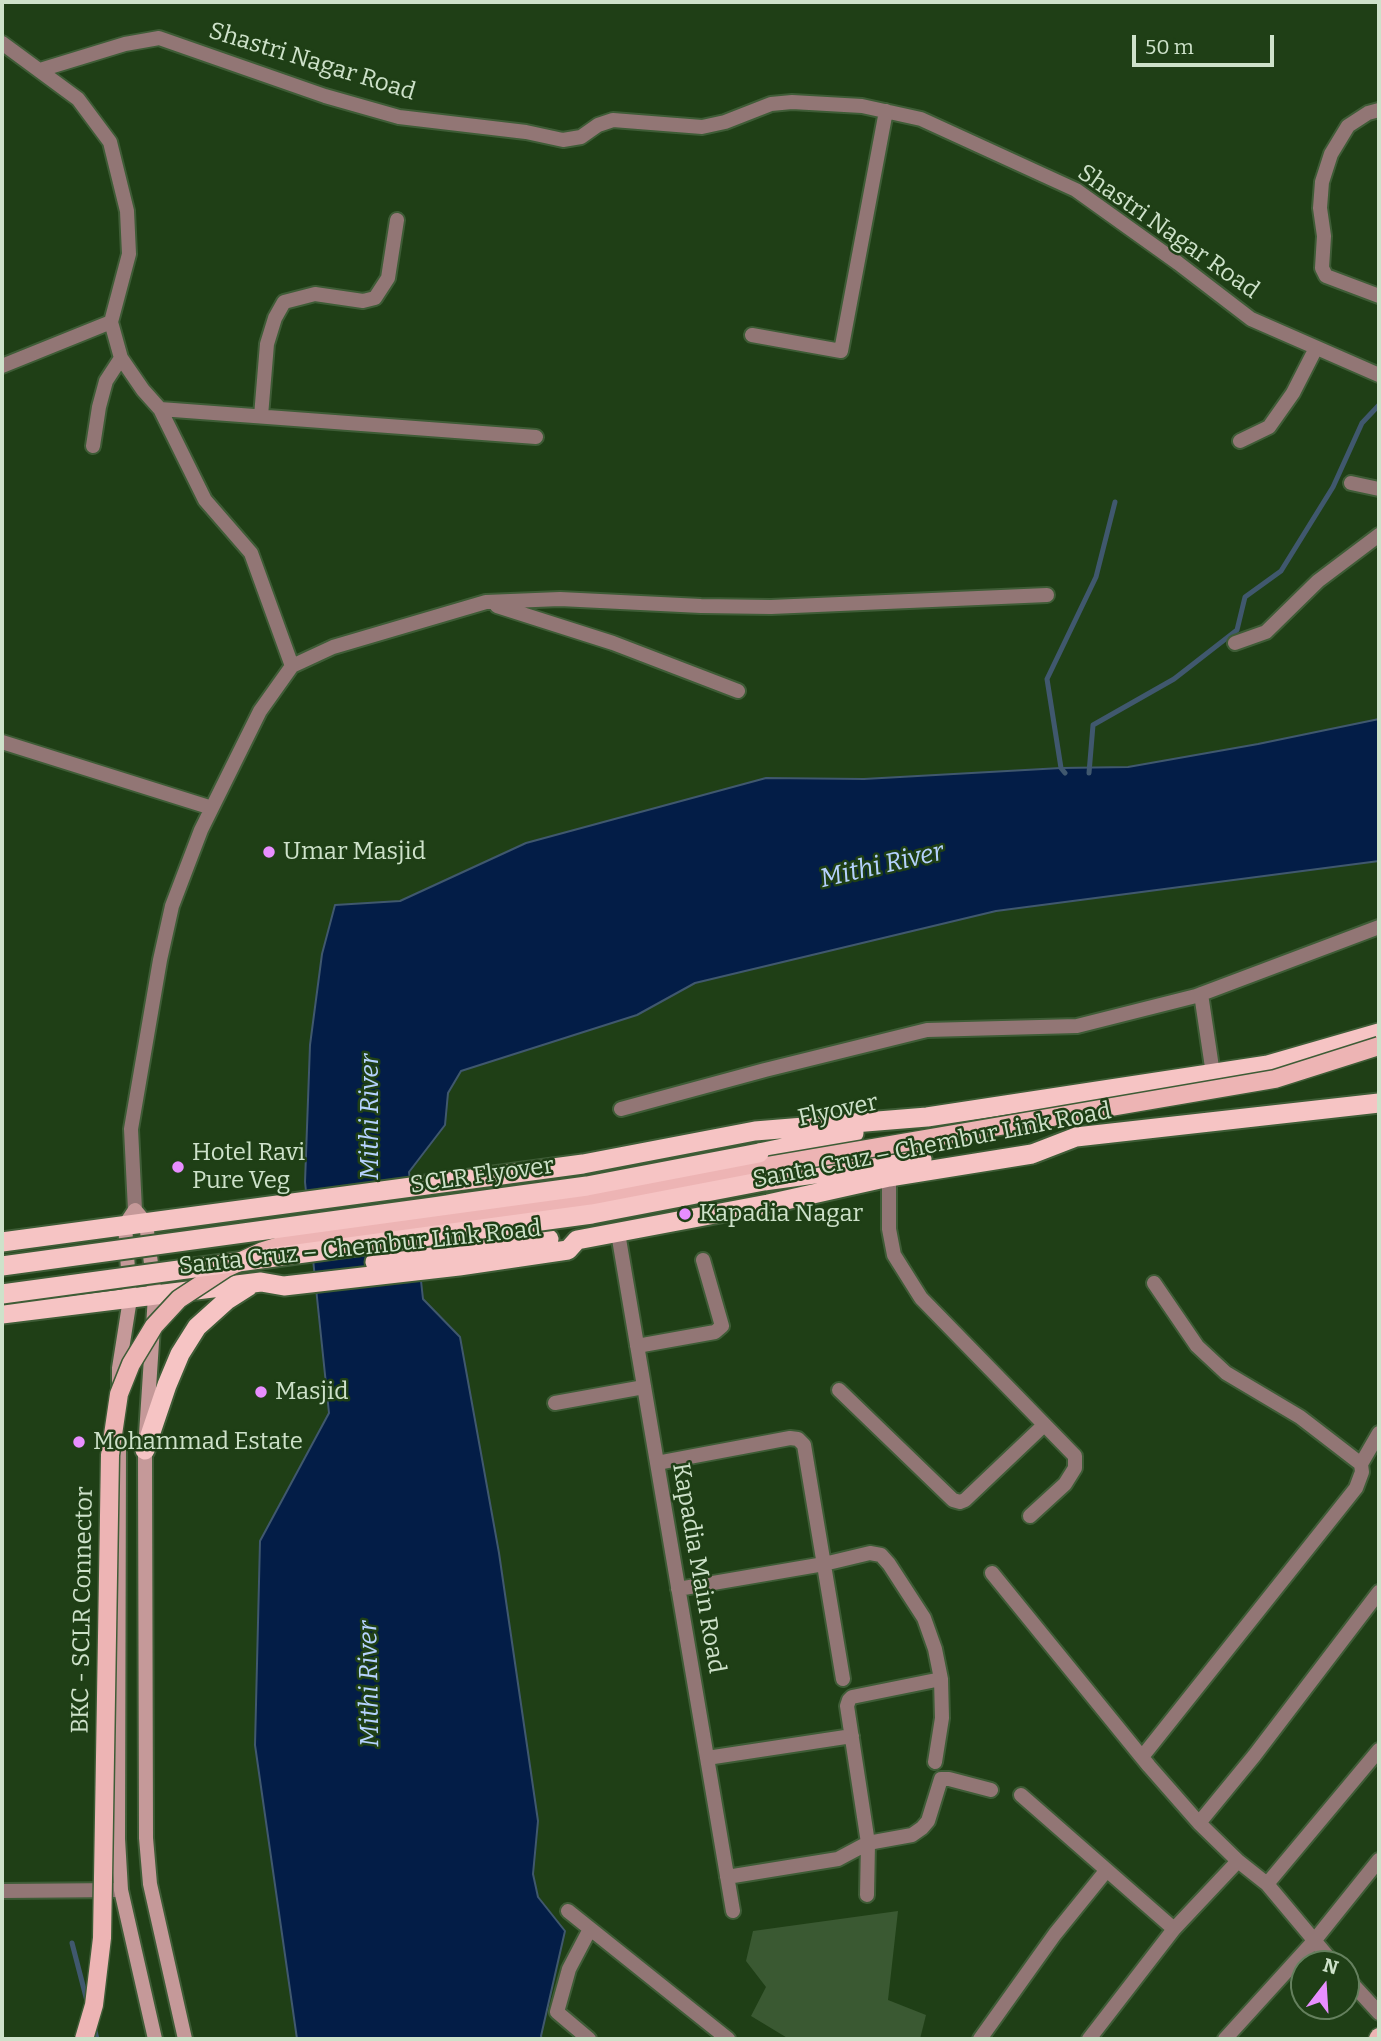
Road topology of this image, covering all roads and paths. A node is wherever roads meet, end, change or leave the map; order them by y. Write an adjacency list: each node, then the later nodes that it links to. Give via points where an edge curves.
1 (2, 44): 2 (street)
2 (40, 70): 4 (street, Shastri Nagar Road, via 159,38 399,117 563,140 581,137 613,120 702,127 771,104 792,102); 7 (street, via 78,99 110,142 127,211 129,254)
3 (1379, 110): 6 (street, via 1348,126 1342,135 1322,182 1320,208 1326,276)
4 (886, 111): 8 (street, via 841,351); 9 (street, Shastri Nagar Road, via 920,119 1076,190 1251,319)
5 (397, 220): 14 (street, via 388,278 375,298 363,301 315,294 284,302 267,344)
6 (1379, 296)
7 (111, 322): 10 (street); 11 (street)
8 (752, 335)
9 (1316, 348): 12 (street, Shastri Nagar Road); 16 (street, via 1269,428)
10 (121, 358): 13 (street); 17 (street, via 106,381)
11 (2, 366)
12 (1379, 375)
13 (160, 409): 14 (street); 24 (street, via 205,500 251,553)
14 (261, 416): 15 (street)
15 (536, 437)
16 (1240, 441)
17 (93, 446)
18 (1351, 483): 19 (street)
19 (1379, 489)
20 (1379, 535): 23 (street, via 1318,582 1266,632)
21 (1047, 595): 22 (street, via 771,607 560,599)
22 (486, 602): 24 (street, via 333,647); 25 (street, via 613,643)
23 (1235, 643)
24 (292, 666): 27 (street, via 260,711)
25 (738, 691)
26 (2, 742): 27 (street)
27 (212, 808): 44 (street, via 172,906 160,960 131,1129)
28 (1379, 927): 29 (street)
29 (1201, 994): 34 (street); 37 (street, via 1077,1026 927,1030)
30 (1379, 1033): 33 (highway, Santa Cruz – Chembur Link Road)
31 (1379, 1046): 100 (main road, BKC - SCLR Connector, bridge, via 1275,1079 590,1200 302,1239 226,1268 179,1298 154,1326 131,1364 119,1394 110,1455 102,1938 94,2005)
32 (1379, 1056): 33 (highway)
33 (1268, 1065): 34 (highway, Santa Cruz – Chembur Link Road)
34 (1213, 1074): 39 (highway, Santa Cruz – Chembur Link Road)
35 (1379, 1093): 38 (highway)
36 (1379, 1103): 38 (highway, Santa Cruz – Chembur Link Road)
37 (621, 1109)
38 (1277, 1115): 40 (highway, Santa Cruz – Chembur Link Road)
39 (927, 1117): 41 (highway, Flyover); 42 (highway, Santa Cruz – Chembur Link Road, via 755,1131)
40 (1076, 1137): 43 (highway, Santa Cruz – Chembur Link Road, via 1032,1154); 53 (highway, bridge, via 764,1181 592,1214)
41 (759, 1153): 49 (highway, SCLR Flyover, bridge, via 587,1186)
42 (564, 1166): 44 (highway, Santa Cruz – Chembur Link Road); 46 (highway)
43 (889, 1177): 45 (highway, Santa Cruz – Chembur Link Road); 61 (street, via 894,1255 920,1298)
44 (136, 1219): 47 (highway, Santa Cruz – Chembur Link Road); 54 (main road); 55 (main road)
45 (618, 1233): 46 (highway, Santa Cruz – Chembur Link Road); 57 (street, Kapadia Main Road)
46 (577, 1240): 50 (highway, via 564,1237); 50 (highway, Santa Cruz – Chembur Link Road, via 568,1250 443,1268)
47 (2, 1242)
48 (703, 1260): 57 (street, via 722,1326 715,1332)
49 (2, 1266)
50 (283, 1280): 51 (highway, Santa Cruz – Chembur Link Road)
51 (257, 1283): 54 (highway, Santa Cruz – Chembur Link Road); 63 (highway, via 227,1300 197,1327 176,1364)
52 (1154, 1283): 65 (street, via 1197,1346 1226,1373 1300,1417)
53 (2, 1294)
54 (155, 1296): 55 (highway, Santa Cruz – Chembur Link Road); 63 (main road)
55 (130, 1299): 56 (highway, Santa Cruz – Chembur Link Road); 71 (main road, via 119,1368)
56 (2, 1314)
57 (637, 1346): 58 (street, Kapadia Main Road)
58 (644, 1387): 60 (street); 64 (street, Kapadia Main Road)
59 (839, 1390): 61 (street, via 960,1503)
60 (555, 1403)
61 (1044, 1425): 66 (street, via 1074,1456 1075,1468 1065,1484)
62 (1379, 1433): 65 (street)
63 (145, 1450): 70 (main road)
64 (657, 1463): 67 (street, via 799,1439 804,1445); 69 (street, Kapadia Main Road)
65 (1361, 1464): 77 (street, via 1356,1488)
66 (1030, 1516)
67 (824, 1564): 69 (street); 73 (street); 74 (street, via 870,1553 881,1555 923,1618)
68 (992, 1573): 77 (street)
69 (678, 1589): 78 (street, Kapadia Main Road)
70 (145, 1591): 71 (main road); 102 (main road, via 150,1884)
71 (118, 1592): 89 (main road)
72 (1379, 1592): 82 (street)
73 (844, 1679)
74 (942, 1679): 75 (street, via 852,1697 847,1706); 79 (street)
75 (852, 1736): 78 (street); 83 (street)
76 (1379, 1750): 88 (street)
77 (1142, 1757): 82 (street)
78 (707, 1759): 87 (street, Kapadia Main Road)
79 (935, 1762)
80 (991, 1790): 83 (street, via 941,1779 922,1828 912,1835)
81 (1021, 1795): 86 (street)
82 (1199, 1823): 85 (street)
83 (868, 1843): 87 (street, via 838,1859); 91 (street)
84 (1379, 1860): 96 (street)
85 (1238, 1861): 88 (street); 95 (street)
86 (1106, 1871): 95 (street); 105 (street)
87 (727, 1877): 93 (street, Kapadia Main Road)
88 (1267, 1884): 96 (street)
89 (121, 1890): 90 (street); 101 (main road)
90 (2, 1891)
91 (867, 1895)
92 (568, 1911): 94 (street)
93 (733, 1911)
94 (590, 1929): 103 (street, via 569,1969 557,2012); 104 (street)
95 (1174, 1929): 106 (street)
96 (1314, 1941): 97 (street); 107 (street)
97 (1322, 1950)
98 (1360, 1992): 99 (street)
99 (1379, 2013)
100 (84, 2039)
101 (155, 2039)
102 (186, 2039)
103 (589, 2039)
104 (728, 2039)
105 (980, 2039)
106 (1089, 2039)
107 (1225, 2039)

